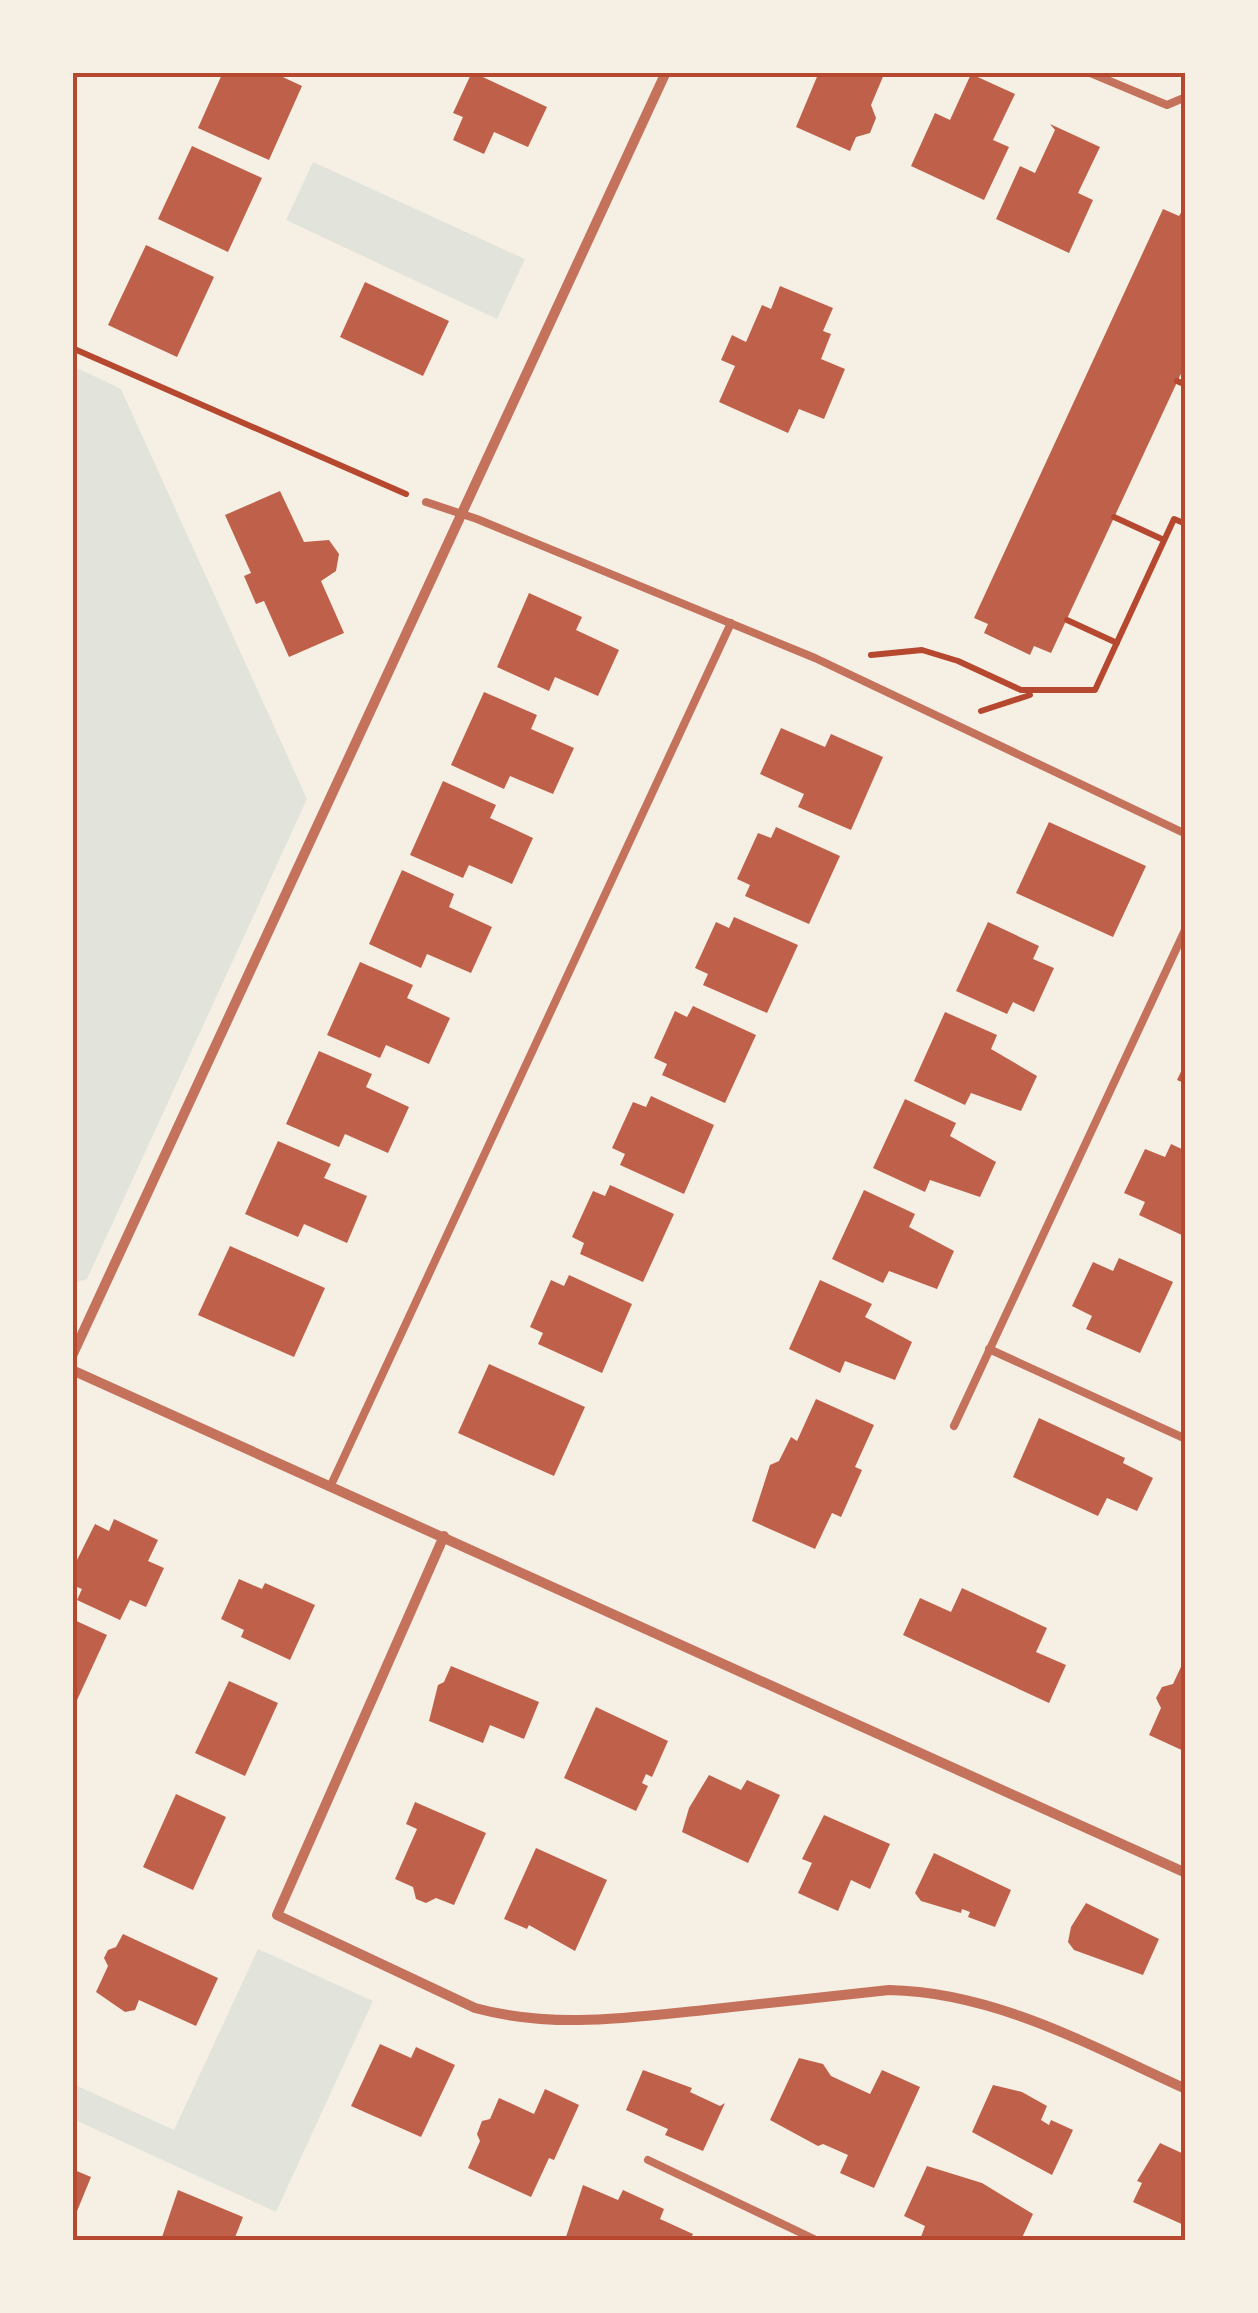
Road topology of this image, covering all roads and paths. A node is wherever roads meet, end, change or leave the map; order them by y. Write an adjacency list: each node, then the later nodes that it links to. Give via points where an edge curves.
1 (666, 72): 6 (street)
2 (1088, 72): 3 (lane, via 1167,104)
3 (1186, 97)
4 (72, 348): 5 (path)
5 (426, 502): 6 (lane)
6 (461, 514): 11 (lane); 19 (street)
7 (1114, 517): 9 (path)
8 (1186, 524): 9 (path, via 1174,519)
9 (1164, 540): 12 (path)
10 (1066, 620): 12 (path)
11 (731, 624): 13 (lane); 23 (lane)
12 (1116, 643): 14 (path, via 1095,690)
13 (814, 658): 14 (path, via 922,650); 15 (lane)
14 (1036, 693): 15 (path)
15 (951, 723): 16 (lane)
16 (1186, 834)
17 (1186, 928): 18 (lane)
18 (989, 1349): 21 (lane); 22 (lane)
19 (72, 1356)
20 (72, 1370): 23 (street)
21 (954, 1426)
22 (1186, 1439)
23 (331, 1485): 24 (street)
24 (444, 1536): 25 (street); 26 (street, via 277,1915 475,2008 508,2016 614,2020 929,1991 1016,2014)
25 (1186, 1873)
26 (1186, 2089)
27 (648, 2160): 28 (lane)
28 (816, 2240)

